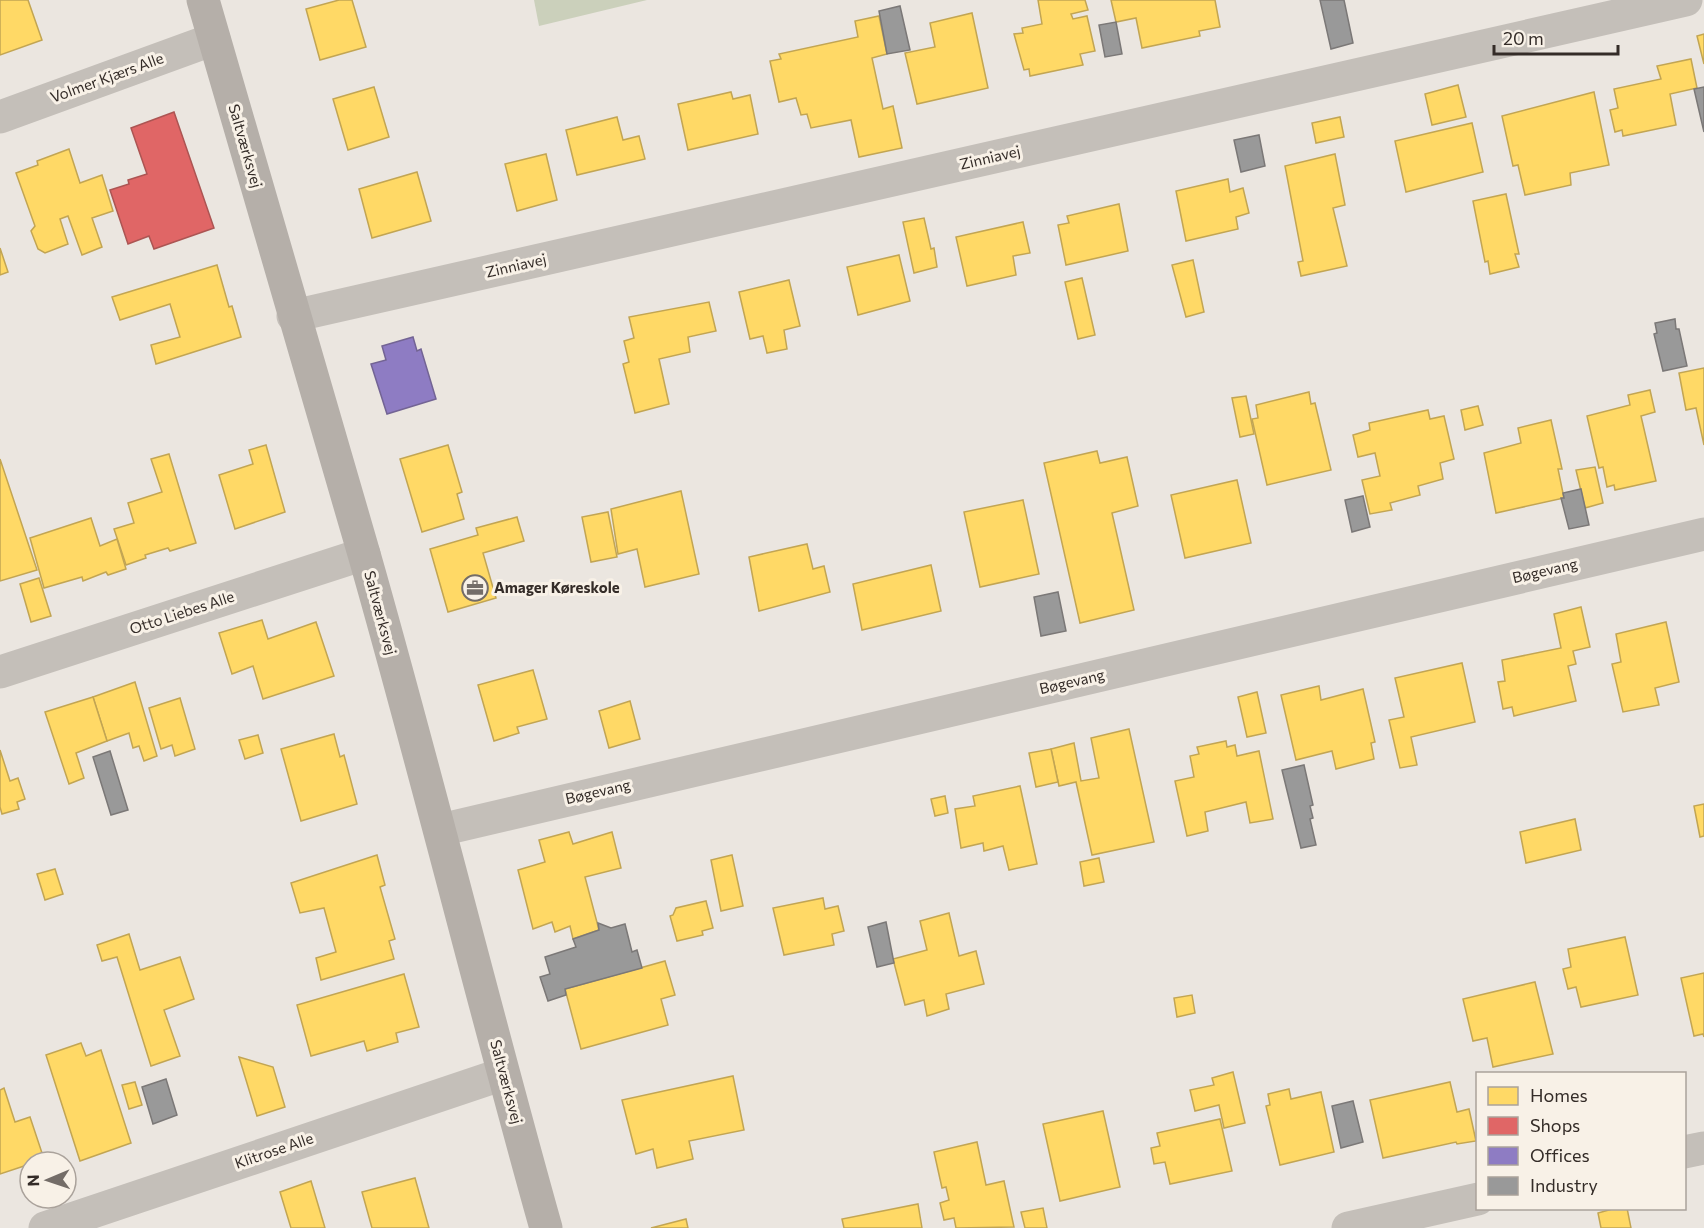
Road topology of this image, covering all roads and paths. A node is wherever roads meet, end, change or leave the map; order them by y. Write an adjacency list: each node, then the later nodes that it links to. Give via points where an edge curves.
1 (203, 0): 3 (street, Saltværksvej)
2 (1686, 0): 5 (street, Zinniavej)
3 (214, 39): 4 (street, Volmer Kjærs Alle); 5 (street, Saltværksvej)
4 (0, 117)
5 (293, 316): 7 (street, Saltværksvej)
6 (1704, 534): 9 (street, Bøgevang)
7 (364, 554): 8 (street, Otto Liebes Alle); 9 (street, Saltværksvej)
8 (0, 672)
9 (440, 830): 10 (street, Saltværksvej)
10 (503, 1074): 14 (street, Klitrose Alle); 15 (street, Saltværksvej)
11 (1704, 1148): 12 (street)
12 (1686, 1152)
13 (1476, 1199): 16 (street)
14 (45, 1228)
15 (546, 1228)
16 (1348, 1228)

